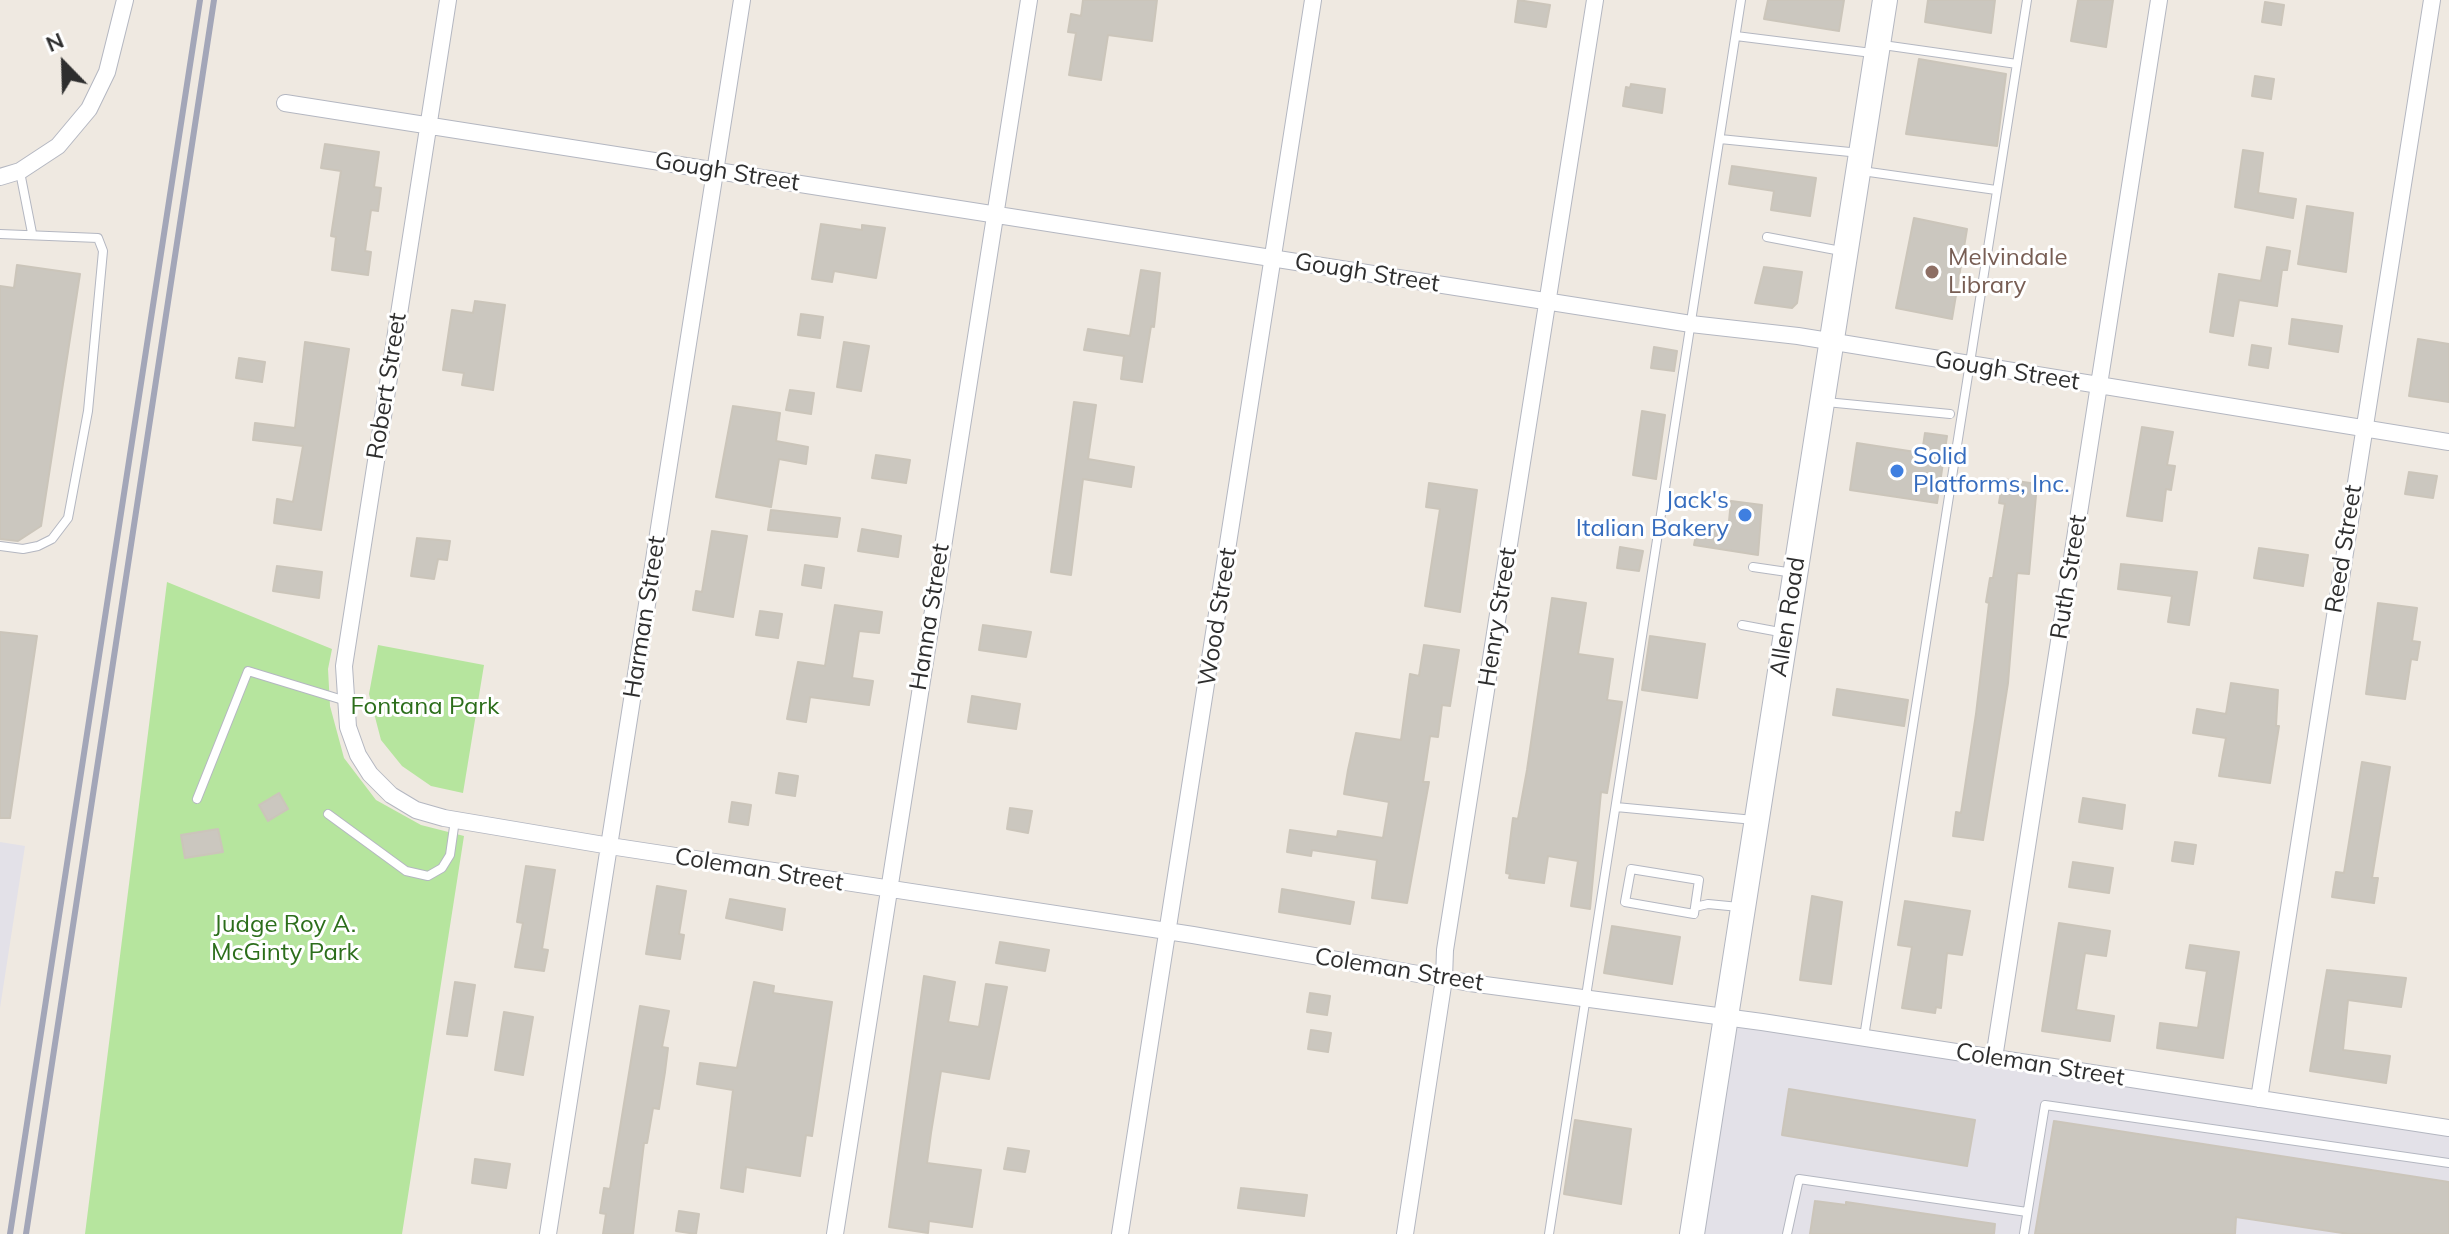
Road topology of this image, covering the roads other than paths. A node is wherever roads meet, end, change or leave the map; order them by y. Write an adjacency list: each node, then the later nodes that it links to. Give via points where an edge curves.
1 (125, 0): 20 (street, via 107,72 89,109 58,146)
2 (448, 0): 16 (street, Robert Street)
3 (742, 0): 19 (street, Harman Street)
4 (1029, 0): 23 (street, Hanna Street)
5 (1313, 0): 28 (street, Wood Street)
6 (1595, 0): 29 (street, Henry Street)
7 (1741, 0): 12 (lane)
8 (1885, 0): 13 (main road, Allen Road)
9 (2027, 0): 14 (lane)
10 (2159, 0): 33 (street, Ruth Street)
11 (2432, 0): 36 (street, Reed Street)
12 (1736, 36): 13 (lane); 17 (lane)
13 (1877, 49): 14 (lane); 18 (main road, Allen Road)
14 (2017, 64): 22 (lane)
15 (285, 103): 16 (street, Gough Street)
16 (428, 124): 19 (street, Gough Street); 43 (street, Robert Street)
17 (1720, 139): 18 (lane); 30 (lane)
18 (1859, 162): 22 (lane); 27 (main road, Allen Road)
19 (715, 170): 23 (street, Gough Street); 50 (street, Harman Street)
20 (20, 171): 21 (street); 24 (lane)
21 (0, 177)
22 (1996, 190): 32 (lane)
23 (993, 214): 28 (street, Gough Street); 51 (street, Hanna Street)
24 (32, 233): 25 (lane); 38 (lane, via 101,240 99,311 68,518 58,533 38,546)
25 (0, 234)
26 (1767, 237): 27 (lane)
27 (1845, 252): 31 (main road, Allen Road)
28 (1273, 257): 29 (street, Gough Street); 54 (street, Wood Street)
29 (1549, 302): 30 (street, Gough Street); 55 (street, Henry Street)
30 (1691, 324): 31 (street, Gough Street); 46 (lane)
31 (1830, 342): 32 (street, Gough Street); 34 (main road, Allen Road)
32 (1967, 365): 33 (street, Gough Street); 58 (lane)
33 (2097, 385): 36 (street, Gough Street); 59 (street, Ruth Street)
34 (1821, 402): 35 (lane); 40 (main road, Allen Road)
35 (1950, 414)
36 (2363, 429): 37 (street, Gough Street); 60 (street, Reed Street)
37 (2449, 442)
38 (0, 546)
39 (1753, 567): 40 (lane)
40 (1795, 573): 42 (main road, Allen Road)
41 (1742, 625): 42 (lane)
42 (1785, 633): 49 (main road, Allen Road)
43 (343, 700): 44 (street, Robert Street, via 348,727); 45 (lane, via 248,671)
44 (367, 769): 48 (street, Coleman Street, via 391,795 416,810)
45 (197, 799)
46 (1616, 807): 49 (lane); 56 (lane)
47 (328, 814): 48 (lane, via 406,871 428,876 450,855)
48 (455, 820): 50 (street, Coleman Street)
49 (1756, 820): 53 (main road, Allen Road)
50 (610, 846): 51 (street, Coleman Street); 64 (street, Harman Street)
51 (888, 890): 54 (street, Coleman Street); 65 (street, Hanna Street)
52 (1695, 907): 52 (lane, via 1694,914 1625,902 1631,869 1699,880); 53 (lane)
53 (1743, 907): 57 (main road, Allen Road)
54 (1168, 932): 55 (street, Coleman Street); 66 (street, Wood Street)
55 (1444, 979): 56 (street, Coleman Street); 67 (street, Henry Street)
56 (1586, 999): 57 (street, Coleman Street); 68 (lane)
57 (1725, 1020): 58 (street, Coleman Street); 69 (main road, Allen Road)
58 (1864, 1038): 59 (street, Coleman Street)
59 (1994, 1058): 60 (street, Coleman Street)
60 (2259, 1099): 61 (street, Coleman Street)
61 (2449, 1128)
62 (2449, 1163): 63 (lane, via 2045,1105)
63 (2027, 1212): 70 (lane, via 1799,1179); 71 (lane)
64 (548, 1234)
65 (835, 1234)
66 (1120, 1234)
67 (1405, 1234)
68 (1549, 1234)
69 (1692, 1234)
70 (1787, 1234)
71 (2024, 1234)

